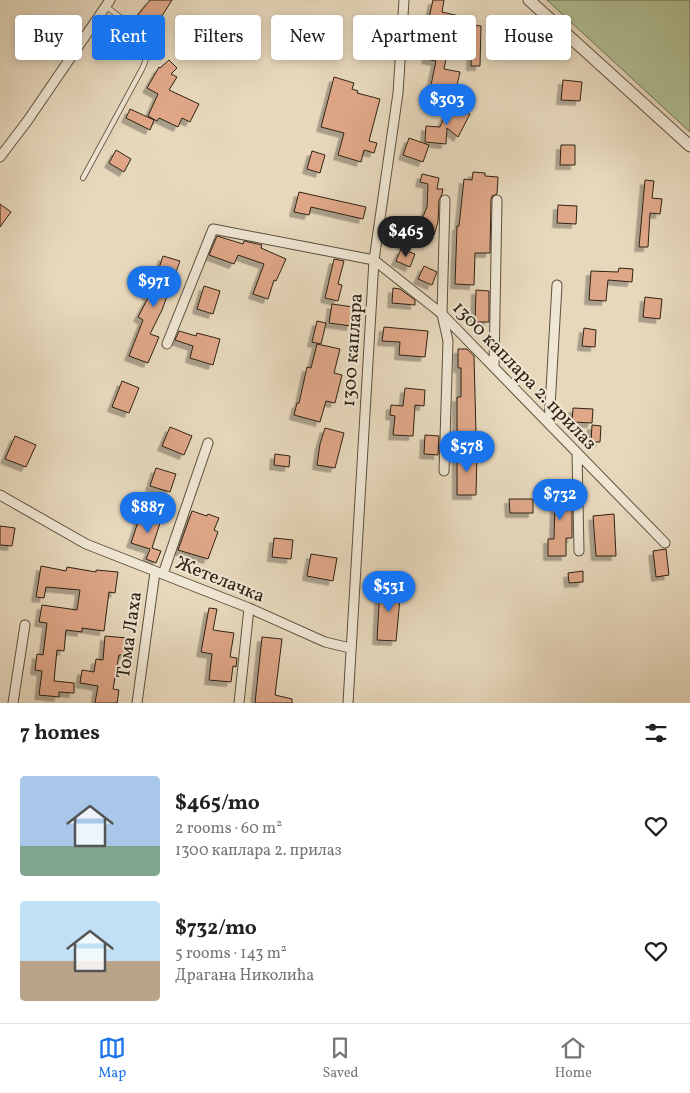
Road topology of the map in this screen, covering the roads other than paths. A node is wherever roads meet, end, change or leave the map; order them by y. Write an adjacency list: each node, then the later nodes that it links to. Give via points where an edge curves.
1 (404, 0): 9 (street, 1300 каплара, via 398,93)
2 (529, 0): 4 (street)
3 (108, 3): 5 (street); 6 (lane, via 142,36 146,58)
4 (690, 146)
5 (0, 157)
6 (83, 178)
7 (445, 200): 11 (street)
8 (497, 200): 13 (street)
9 (374, 260): 11 (street, 1300 каплара 2. прилаз); 12 (street, via 213,229); 24 (street, 1300 каплара)
10 (557, 285): 14 (street)
11 (442, 314): 13 (street, 1300 каплара 2. прилаз); 17 (street, via 448,341)
12 (167, 344)
13 (494, 367): 14 (street, 1300 каплара 2. прилаз)
14 (549, 424): 16 (street, 1300 каплара 2. прилаз)
15 (208, 443): 21 (street, Тома Лаха)
16 (577, 453): 19 (street, 1300 каплара 2. прилаз); 20 (street)
17 (444, 471)
18 (0, 495): 21 (street, Жетелачка, via 86,544)
19 (665, 543)
20 (579, 551)
21 (159, 573): 22 (street, Жетелачка); 26 (street, Тома Лаха)
22 (249, 608): 24 (street, Жетелачка, via 326,642); 27 (street)
23 (25, 625): 25 (street)
24 (350, 648): 28 (street, 1300 каплара)
25 (13, 703)
26 (137, 703)
27 (239, 703)
28 (348, 703)

